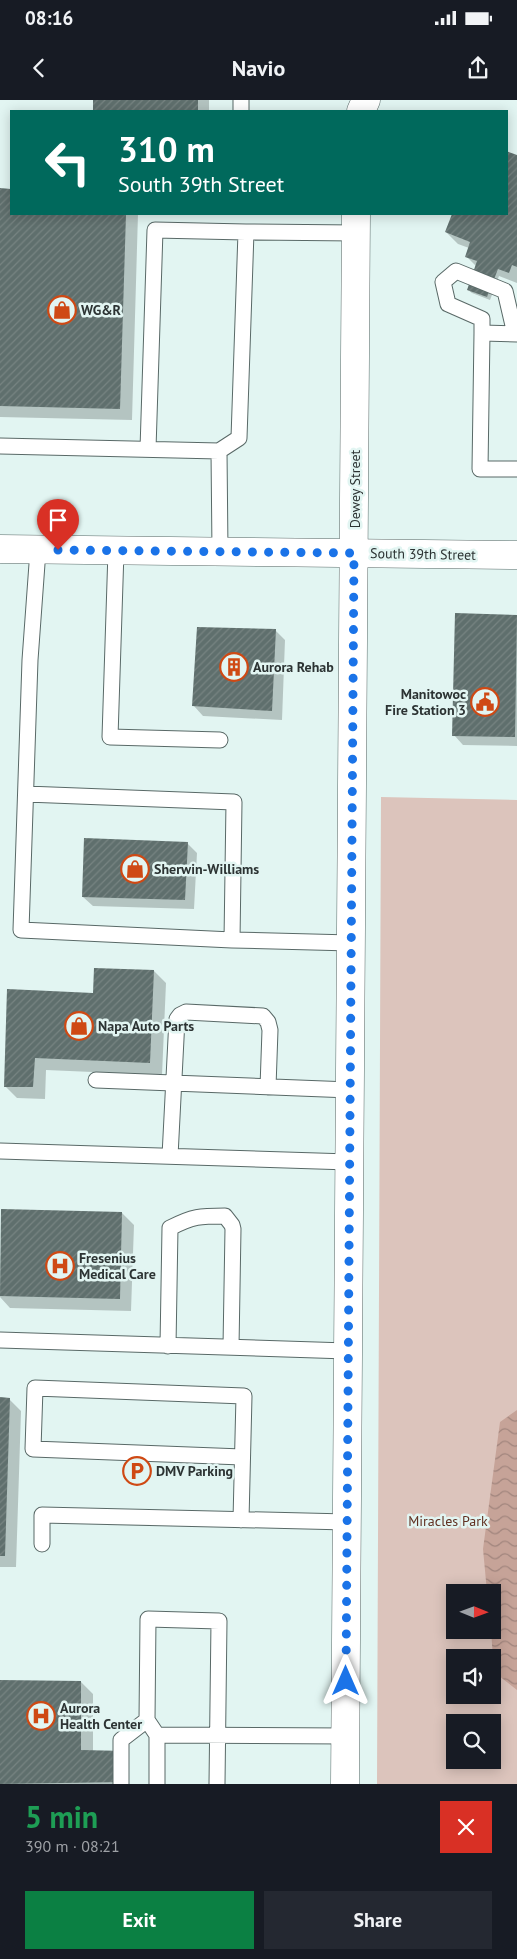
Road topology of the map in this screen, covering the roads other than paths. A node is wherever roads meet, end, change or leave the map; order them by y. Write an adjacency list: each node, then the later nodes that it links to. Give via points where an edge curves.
1 (356, 223): 2 (lane); 13 (street, Dewey Street)
2 (246, 232): 6 (lane, via 155,230); 7 (lane, via 239,438)
3 (482, 333): 4 (lane); 4 (lane, via 482,319 448,304 442,282 456,271 505,292); 8 (lane, via 480,468)
4 (516, 334)
5 (0, 446): 6 (lane)
6 (148, 449): 7 (lane)
7 (219, 451): 12 (lane)
8 (517, 468)
9 (0, 549): 10 (street, South 39th Street)
10 (38, 550): 11 (street, South 39th Street); 16 (lane, via 30,660)
11 (116, 551): 12 (street, South 39th Street); 15 (lane, via 110,737)
12 (220, 551): 13 (street, South 39th Street)
13 (354, 553): 14 (street, South 39th Street); 18 (street, Dewey Street)
14 (517, 555)
15 (220, 740)
16 (26, 794): 17 (lane, via 234,802); 17 (lane, via 21,930)
17 (232, 940): 18 (lane)
18 (351, 943): 22 (street, Dewey Street)
19 (96, 1080): 20 (lane)
20 (173, 1083): 21 (lane); 21 (lane, via 177,1019 186,1012 263,1016 270,1030); 24 (lane)
21 (268, 1087): 22 (lane)
22 (350, 1090): 25 (street, Dewey Street)
23 (0, 1151): 24 (lane)
24 (170, 1156): 25 (lane)
25 (349, 1162): 29 (street, Dewey Street)
26 (0, 1340): 27 (lane)
27 (168, 1346): 28 (lane); 28 (lane, via 170,1228 197,1216 225,1216 233,1229)
28 (232, 1347): 29 (lane)
29 (347, 1351): 32 (street, Dewey Street)
30 (242, 1457): 30 (lane, via 244,1396 35,1388 33,1449); 31 (lane)
31 (241, 1520): 32 (lane); 33 (lane, via 42,1515)
32 (347, 1522): 37 (street, Dewey Street)
33 (42, 1544)
34 (147, 1720): 35 (lane); 36 (lane, via 148,1620 219,1621); 38 (lane, via 121,1740)
35 (157, 1735): 36 (lane); 39 (lane)
36 (218, 1735): 37 (lane); 40 (lane)
37 (346, 1736): 41 (street, Dewey Street)
38 (121, 1784)
39 (157, 1784)
40 (217, 1784)
41 (345, 1784)

